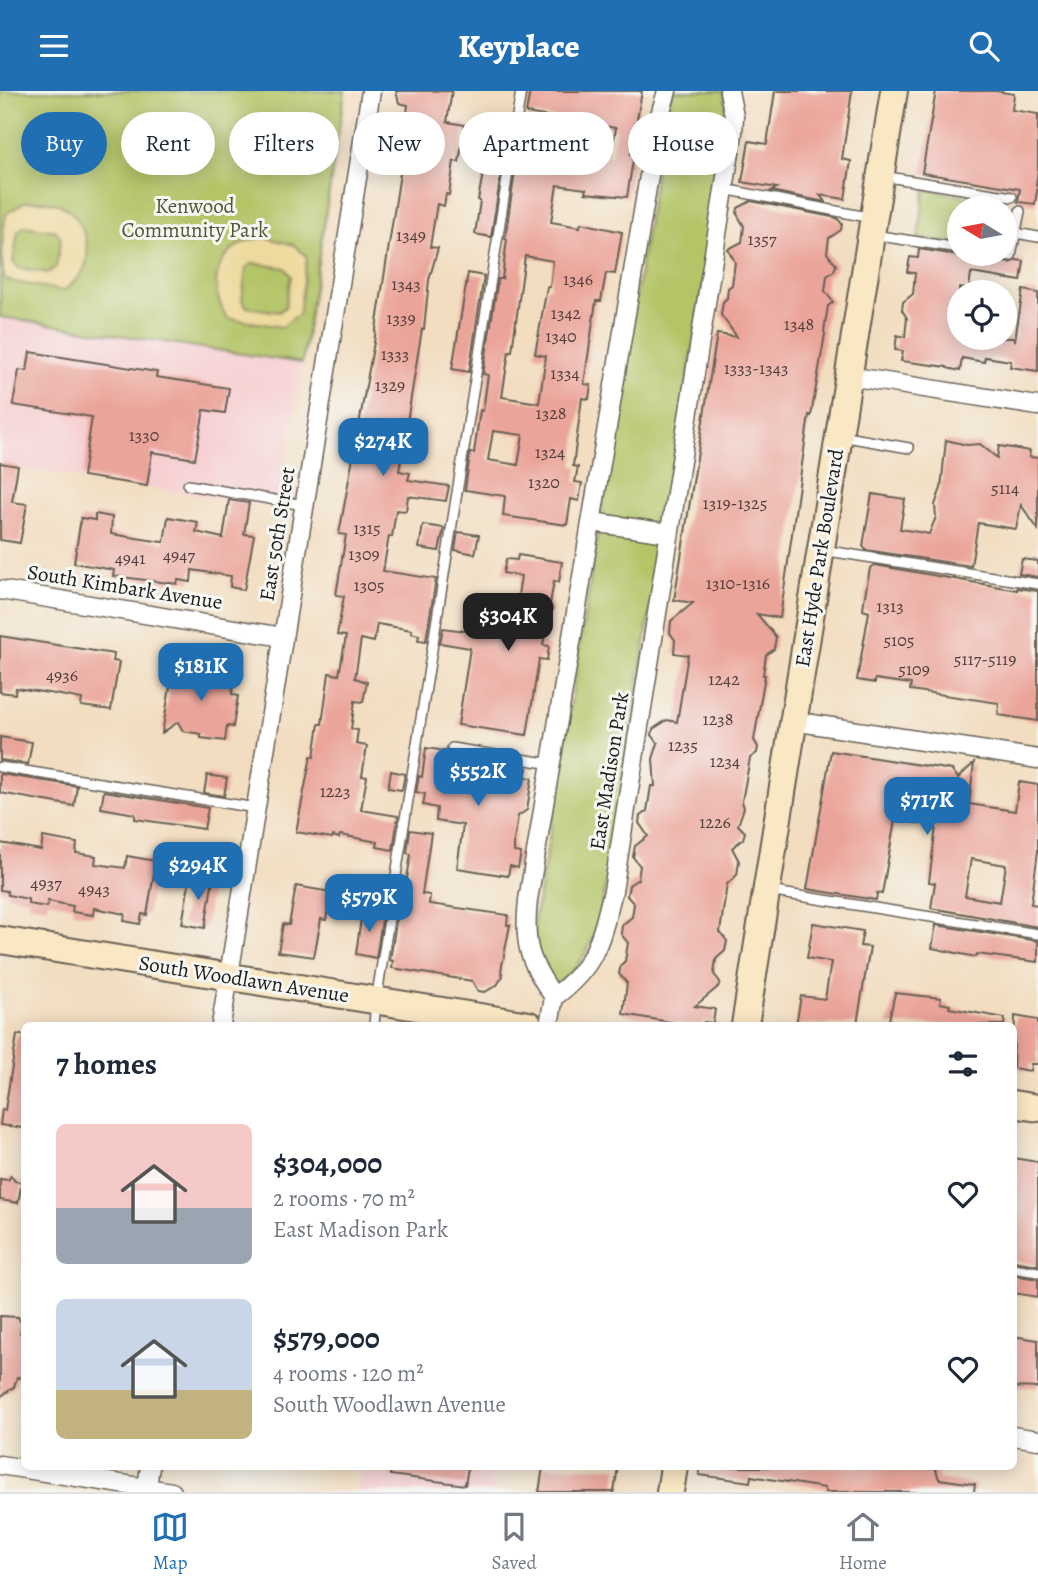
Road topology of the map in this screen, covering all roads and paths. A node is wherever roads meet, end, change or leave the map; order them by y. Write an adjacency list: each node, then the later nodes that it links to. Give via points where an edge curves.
1 (371, 91): 20 (street, East 50th Street)
2 (521, 91): 38 (lane)
3 (667, 91): 21 (street, via 658,122)
4 (729, 91): 7 (street, East Madison Park, via 734,116)
5 (894, 91): 6 (main road, East Hyde Park Boulevard)
6 (881, 175): 8 (lane); 10 (main road, East Hyde Park Boulevard)
7 (724, 189): 10 (lane, via 825,207); 22 (street, East Madison Park)
8 (1006, 196)
9 (1020, 211): 11 (lane)
10 (872, 227): 14 (lane); 15 (main road, East Hyde Park Boulevard)
11 (1017, 228)
12 (1017, 233): 13 (lane)
13 (1038, 237)
14 (947, 245)
15 (848, 376): 16 (street); 17 (main road, East Hyde Park Boulevard)
16 (1038, 406)
17 (839, 436): 18 (lane); 23 (main road, East Hyde Park Boulevard)
18 (909, 448)
19 (188, 485): 20 (lane)
20 (304, 505): 26 (street, East 50th Street)
21 (592, 522): 22 (street); 30 (street)
22 (668, 533): 37 (street, East Madison Park, via 613,891 586,969)
23 (821, 550): 24 (lane); 27 (main road, East Hyde Park Boulevard)
24 (1038, 584)
25 (0, 590): 26 (street, South Kimbark Avenue)
26 (283, 636): 32 (street, East 50th Street)
27 (793, 721): 29 (street); 33 (main road, East Hyde Park Boulevard)
28 (452, 748): 30 (lane)
29 (1038, 759)
30 (552, 764): 37 (street, via 526,923 535,970)
31 (0, 767): 32 (lane)
32 (256, 808): 36 (street, East 50th Street)
33 (766, 891): 34 (lane); 42 (main road, East Hyde Park Boulevard)
34 (1038, 934)
35 (0, 940): 36 (main road, South Woodlawn Avenue)
36 (229, 977): 38 (main road, South Woodlawn Avenue); 39 (street, East 50th Street)
37 (554, 997): 41 (street)
38 (375, 1013): 40 (main road, South Woodlawn Avenue)
39 (222, 1022)
40 (487, 1022)
41 (550, 1022)
42 (745, 1022)
43 (1017, 1105): 44 (main road)
44 (1038, 1108)
45 (1017, 1269): 46 (lane)
46 (1038, 1272)
47 (1017, 1437): 48 (street)
48 (1038, 1440)
49 (0, 1465): 50 (street)
50 (21, 1469)
51 (29, 1470): 54 (street)
52 (149, 1470): 54 (street)
53 (674, 1470): 56 (main road)
54 (146, 1490): 55 (street)
55 (172, 1492)
56 (670, 1492)

